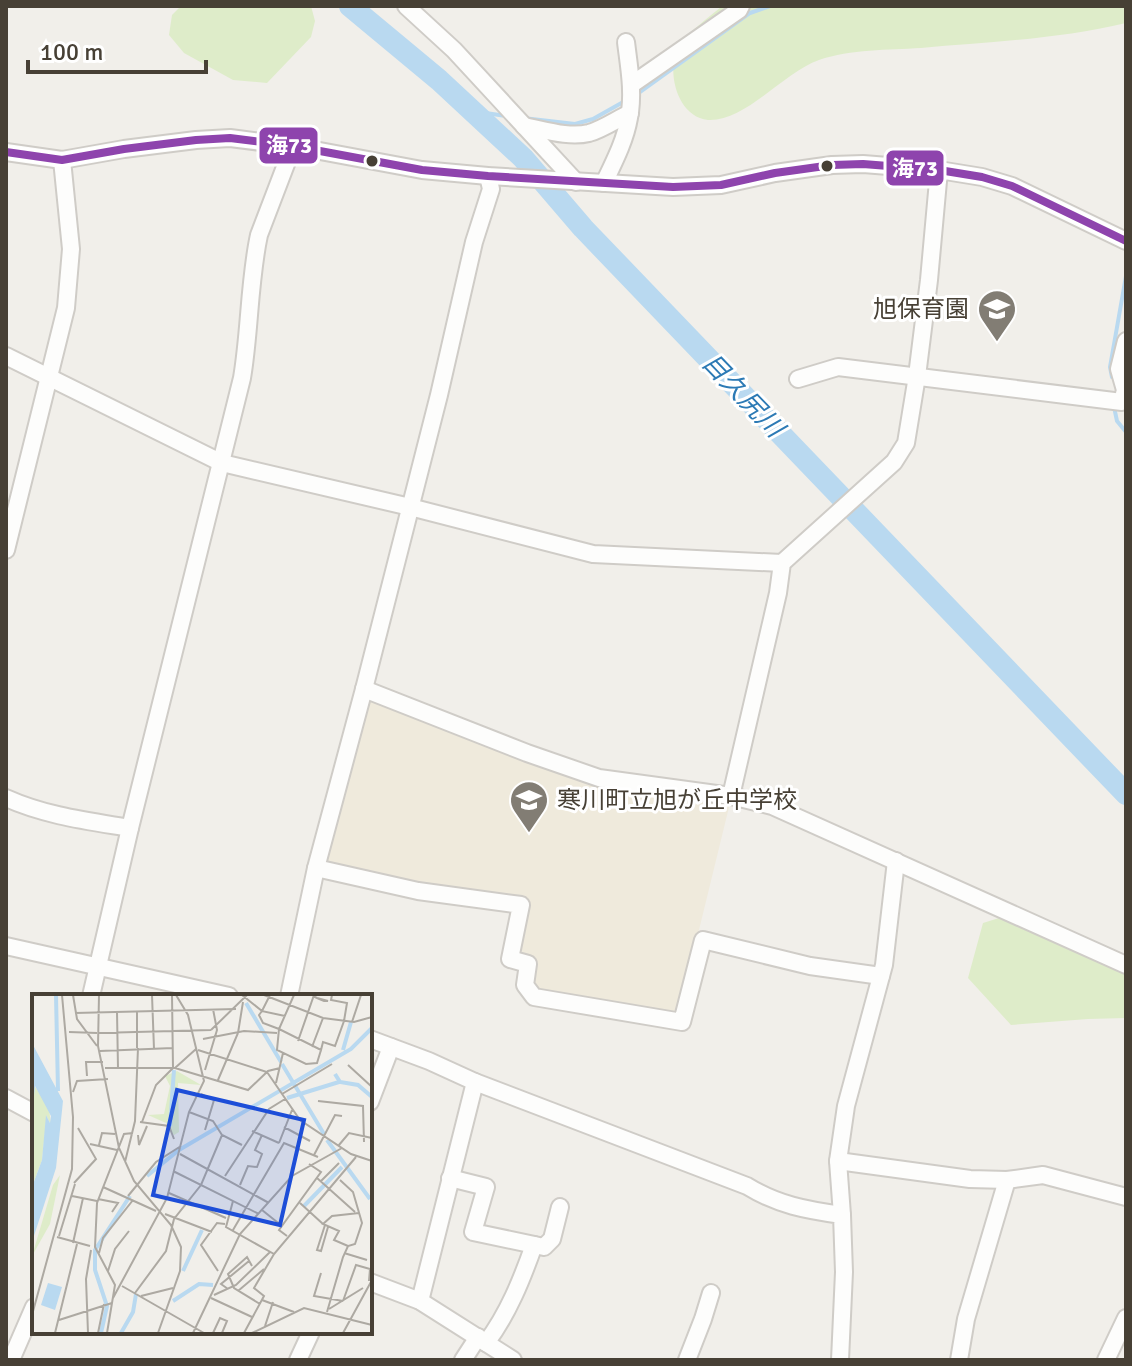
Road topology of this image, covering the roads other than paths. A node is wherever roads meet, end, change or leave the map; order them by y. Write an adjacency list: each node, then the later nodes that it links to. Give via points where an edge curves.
1 (406, 6): 6 (street)
2 (741, 6): 4 (street)
3 (626, 42): 4 (street)
4 (631, 85): 5 (street)
5 (630, 113): 6 (street, via 572,135); 13 (street)
6 (524, 126): 12 (street)
7 (293, 146): 9 (street, via 230,138 196,140); 11 (street, via 422,170); 21 (street, via 259,235 246,355)
8 (6, 152): 9 (street)
9 (62, 160): 19 (street, via 71,249 66,308)
10 (939, 170): 13 (street, via 832,165 721,185); 14 (street, via 1012,186); 18 (street)
11 (495, 177): 12 (street); 22 (street, via 474,242)
12 (573, 182): 13 (street)
13 (604, 183)
14 (1126, 241)
15 (1126, 341): 17 (street)
16 (6, 356): 19 (street)
17 (1122, 369): 18 (street, via 1122,402)
18 (917, 376): 20 (street, via 838,367); 24 (street, via 906,443 894,462)
19 (47, 377): 21 (street); 23 (street)
20 (798, 379)
21 (222, 463): 22 (street); 28 (street)
22 (410, 507): 24 (street, via 593,554); 25 (street)
23 (6, 550)
24 (782, 563): 26 (street)
25 (364, 689): 26 (street, via 599,778); 30 (street)
26 (731, 796): 29 (street, via 772,806)
27 (6, 798): 28 (street, via 61,817)
28 (130, 828): 33 (street)
29 (896, 861): 32 (street); 34 (street)
30 (316, 868): 34 (street, via 418,891 521,905 510,959 528,964 525,985 534,997 682,1022 703,940 810,966); 37 (street)
31 (6, 946): 33 (street)
32 (1126, 965)
33 (98, 967): 35 (street); 36 (street)
34 (881, 976): 44 (street, via 846,1106)
35 (91, 994)
36 (220, 994)
37 (289, 994)
38 (372, 1040): 39 (street)
39 (391, 1047): 40 (street); 41 (street)
40 (475, 1082): 45 (street); 49 (street, via 768,1198)
41 (372, 1097)
42 (8, 1103): 43 (street)
43 (32, 1112)
44 (838, 1161): 46 (street); 49 (street)
45 (450, 1178): 50 (street, via 486,1187 473,1232); 53 (street)
46 (1007, 1180): 47 (street, via 1043,1175); 64 (street)
47 (1126, 1197)
48 (560, 1207): 50 (street, via 552,1239 544,1247)
49 (842, 1215): 63 (street)
50 (534, 1245): 57 (street, via 496,1330)
51 (372, 1283): 53 (street)
52 (711, 1293): 62 (street)
53 (420, 1301): 57 (street)
54 (32, 1312): 58 (street)
55 (1126, 1318): 65 (street)
56 (310, 1334): 59 (street)
57 (482, 1340): 60 (street); 61 (street)
58 (11, 1360)
59 (298, 1360)
60 (463, 1360)
61 (513, 1360)
62 (687, 1360)
63 (840, 1360)
64 (959, 1360)
65 (1106, 1360)

